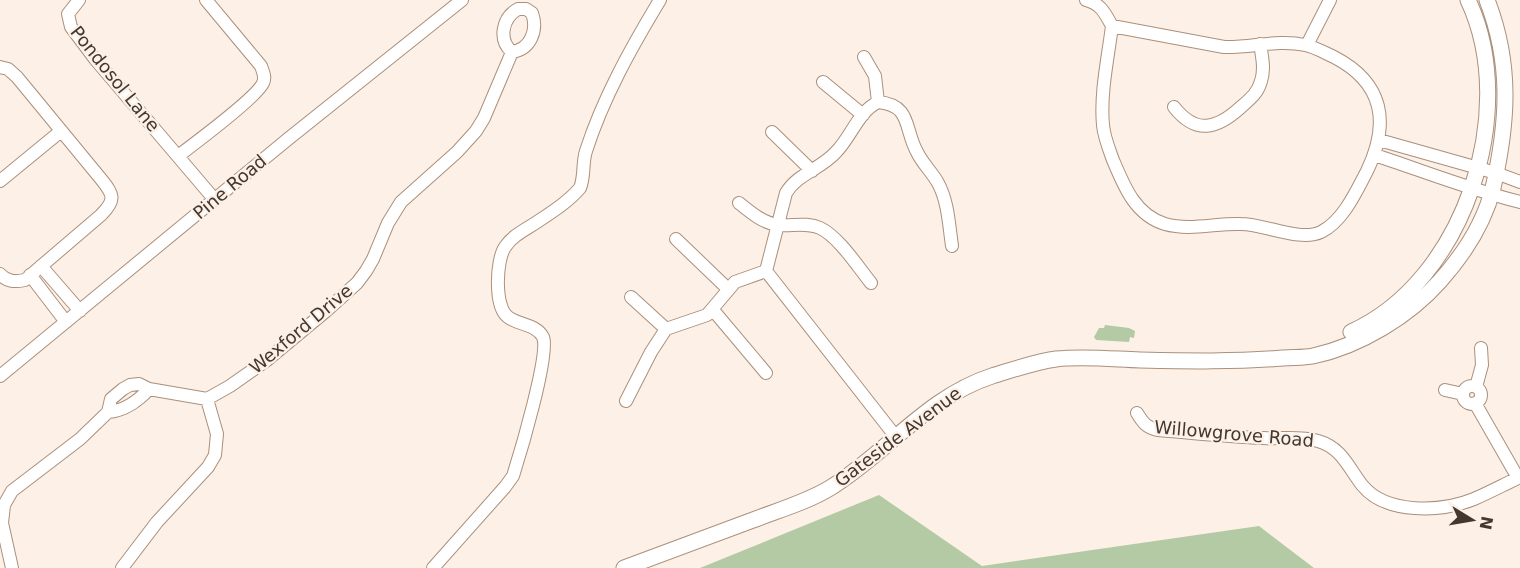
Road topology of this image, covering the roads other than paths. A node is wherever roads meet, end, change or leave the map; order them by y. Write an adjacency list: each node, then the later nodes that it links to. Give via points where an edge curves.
1 (79, 0): 23 (street, Pondosol Lane, via 68,14 71,27)
2 (206, 0): 23 (street, via 261,66 264,81 252,96)
3 (462, 0): 33 (street, Pine Road)
4 (660, 0): 65 (street, via 598,121 585,154 580,188 555,210 516,234 500,256 501,305 508,317 542,336 542,365 513,476)
5 (1086, 0): 9 (street, via 1105,12)
6 (1329, 0): 11 (street)
7 (1468, 0): 25 (street, Gateside Avenue, via 1481,36 1488,82 1487,123)
8 (1487, 0): 27 (street, Gateside Avenue, via 1497,26 1506,87 1505,122)
9 (1112, 26): 10 (street, via 1224,47); 22 (street, via 1102,112 1104,135 1129,195 1144,214 1157,221 1179,227 1242,224 1300,235 1320,233 1347,206)
10 (1260, 44): 11 (street); 17 (street, via 1263,66 1259,89 1234,114 1214,126 1204,126 1187,121)
11 (1307, 45): 21 (street, via 1353,69 1371,88 1380,113)
12 (512, 52): 57 (street, Wexford Drive, via 476,131 401,202 374,259 357,283 289,343)
13 (864, 57): 16 (street, via 875,76)
14 (0, 67): 19 (street, via 17,77)
15 (823, 82): 18 (street)
16 (878, 102): 18 (street); 38 (street, via 893,105 903,113 917,153 943,196)
17 (1174, 107)
18 (863, 114): 26 (street, via 836,153)
19 (61, 131): 29 (street); 39 (street, via 110,190 112,200 101,215)
20 (772, 132): 26 (street)
21 (1379, 140): 22 (street); 24 (street)
22 (1375, 155): 28 (street)
23 (178, 156): 33 (street, Pondosol Lane)
24 (1448, 160): 25 (street); 28 (street)
25 (1477, 167): 27 (street); 31 (street, Gateside Avenue)
26 (812, 171): 36 (street, via 791,184)
27 (1496, 173): 30 (street); 32 (street, Gateside Avenue)
28 (1443, 177): 31 (street)
29 (0, 181)
30 (1520, 182)
31 (1470, 189): 32 (street); 51 (street, Gateside Avenue, via 1454,232 1416,284 1361,328)
32 (1491, 195): 34 (street); 51 (street, Gateside Avenue, via 1464,253 1418,304 1388,324 1333,350)
33 (215, 200): 47 (street, Pine Road)
34 (1520, 202)
35 (739, 203): 36 (street)
36 (778, 225): 40 (street); 43 (street, via 808,225 829,233)
37 (676, 239): 44 (street)
38 (952, 246)
39 (41, 266): 42 (street); 47 (street)
40 (766, 271): 44 (street, via 741,279); 61 (street)
41 (0, 274): 42 (street, via 13,282)
42 (30, 275): 48 (street)
43 (871, 283)
44 (728, 289): 46 (street)
45 (631, 297): 49 (street)
46 (713, 310): 49 (street); 52 (street)
47 (80, 311): 48 (street, Pine Road)
48 (66, 322): 53 (street, Pine Road)
49 (666, 329): 58 (street)
50 (1481, 348): 54 (street, via 1482,365)
51 (1290, 357): 61 (street, Gateside Avenue, via 1056,359 994,376 955,392)
52 (766, 372)
53 (0, 376)
54 (1476, 387): 56 (street, via 1469,387); 59 (street, via 1481,396)
55 (1445, 390): 56 (street)
56 (1463, 394): 59 (street, via 1467,402)
57 (207, 399): 63 (street, via 139,384 130,385 111,399 108,412 80,439 7,497 2,523); 64 (street, via 217,434 215,455)
58 (626, 401)
59 (1475, 403): 62 (street)
60 (1137, 413): 62 (street, Willowgrove Road, via 1149,428 1158,430 1305,439 1327,444 1343,456 1370,493 1403,508 1473,499)
61 (896, 437): 66 (street, Gateside Avenue, via 828,489)
62 (1519, 477)
63 (12, 568)
64 (122, 568)
65 (433, 568)
66 (624, 568)

